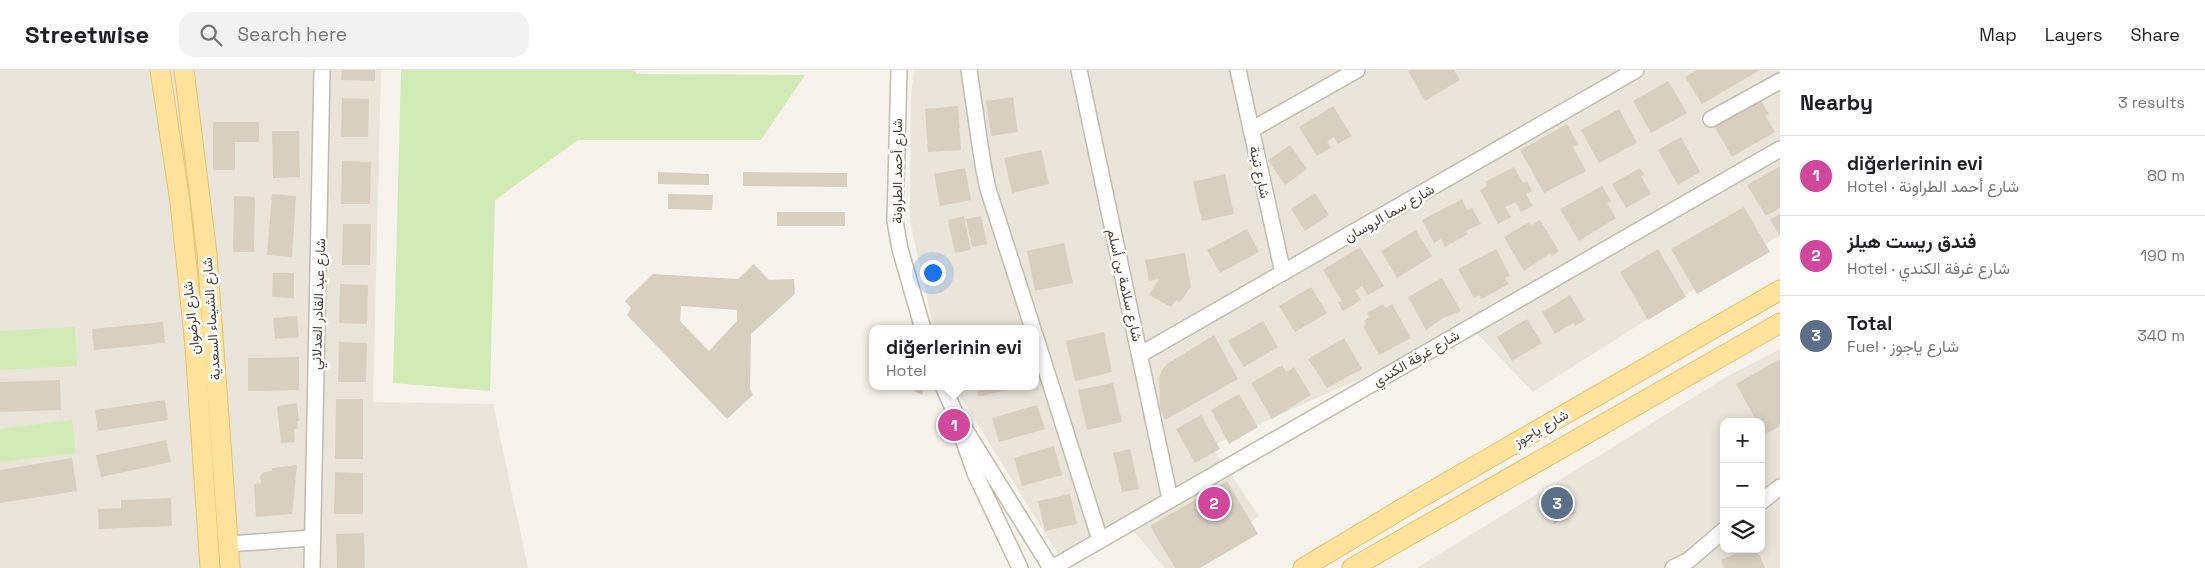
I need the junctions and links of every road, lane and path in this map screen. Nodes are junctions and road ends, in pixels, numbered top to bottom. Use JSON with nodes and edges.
{"nodes":[{"id":1,"x":160,"y":70,"type":"edge"},
{"id":2,"x":184,"y":70,"type":"edge"},
{"id":3,"x":322,"y":70,"type":"edge"},
{"id":4,"x":899,"y":70,"type":"edge"},
{"id":5,"x":969,"y":70,"type":"edge"},
{"id":6,"x":1079,"y":70,"type":"edge"},
{"id":7,"x":1238,"y":70,"type":"edge"},
{"id":8,"x":1357,"y":70,"type":"edge"},
{"id":9,"x":1636,"y":70,"type":"edge"},
{"id":10,"x":1780,"y":81,"type":"edge"},
{"id":11,"x":1711,"y":119,"type":"dead end"},
{"id":12,"x":1251,"y":130,"type":"junction"},
{"id":13,"x":1780,"y":149,"type":"edge"},
{"id":14,"x":200,"y":200,"type":"junction"},
{"id":15,"x":180,"y":202,"type":"junction"},
{"id":16,"x":207,"y":254,"type":"junction"},
{"id":17,"x":184,"y":257,"type":"junction"},
{"id":18,"x":1283,"y":274,"type":"junction"},
{"id":19,"x":1780,"y":290,"type":"edge"},
{"id":20,"x":1780,"y":323,"type":"edge"},
{"id":21,"x":922,"y":325,"type":"edge"},
{"id":22,"x":1032,"y":325,"type":"edge"},
{"id":23,"x":1039,"y":348,"type":"edge"},
{"id":24,"x":1141,"y":354,"type":"junction"},
{"id":25,"x":945,"y":390,"type":"edge"},
{"id":26,"x":956,"y":415,"type":"junction"},
{"id":27,"x":1780,"y":487,"type":"edge"},
{"id":28,"x":1765,"y":499,"type":"edge"},
{"id":29,"x":1170,"y":500,"type":"junction"},
{"id":30,"x":1720,"y":534,"type":"edge"},
{"id":31,"x":312,"y":538,"type":"junction"},
{"id":32,"x":1100,"y":540,"type":"junction"},
{"id":33,"x":229,"y":544,"type":"junction"},
{"id":34,"x":1691,"y":564,"type":"edge"},
{"id":35,"x":210,"y":568,"type":"edge"},
{"id":36,"x":230,"y":568,"type":"edge"},
{"id":37,"x":312,"y":568,"type":"edge"},
{"id":38,"x":1020,"y":568,"type":"edge"},
{"id":39,"x":1052,"y":568,"type":"edge"},
{"id":40,"x":1303,"y":568,"type":"edge"},
{"id":41,"x":1352,"y":568,"type":"edge"},
{"id":42,"x":1673,"y":568,"type":"edge"}],
"edges":[{"from":1,"to":15,"type":"main road","name":"شارع الرضوان"},
{"from":2,"to":14,"type":"main road","name":"شارع الشيماء السعدية"},
{"from":3,"to":31,"type":"street","name":"شارع عبد القادر العدلاني"},
{"from":4,"to":21,"type":"street","name":"شارع أحمد الطراونة"},
{"from":5,"to":22,"type":"street"},
{"from":6,"to":24,"type":"street","name":"شارع سلامة بن أسلم"},
{"from":7,"to":12,"type":"street","name":"شارع تبنة"},
{"from":8,"to":12,"type":"street"},
{"from":9,"to":18,"type":"street","name":"شارع سما الروسان"},
{"from":10,"to":11,"type":"street"},
{"from":12,"to":18,"type":"street","name":"شارع تبنة"},
{"from":13,"to":29,"type":"street","name":"شارع غرفة الكندي"},
{"from":14,"to":15,"type":"main road"},
{"from":14,"to":16,"type":"main road","name":"شارع الشيماء السعدية"},
{"from":15,"to":17,"type":"main road","name":"شارع الرضوان"},
{"from":16,"to":17,"type":"main road"},
{"from":16,"to":33,"type":"main road","name":"شارع الشيماء السعدية"},
{"from":17,"to":35,"type":"main road","name":"شارع الرضوان"},
{"from":18,"to":24,"type":"street","name":"شارع سما الروسان"},
{"from":19,"to":40,"type":"main road","name":"شارع ياجوز"},
{"from":20,"to":41,"type":"main road","name":"شارع ياجوز"},
{"from":23,"to":32,"type":"street"},
{"from":24,"to":29,"type":"street","name":"شارع سلامة بن أسلم"},
{"from":25,"to":26,"type":"street"},
{"from":26,"to":38,"type":"street"},
{"from":26,"to":39,"type":"street"},
{"from":27,"to":28,"type":"street"},
{"from":29,"to":32,"type":"street","name":"شارع غرفة الكندي"},
{"from":30,"to":34,"type":"street"},
{"from":31,"to":33,"type":"street"},
{"from":31,"to":37,"type":"street","name":"شارع عبد القادر العدلاني"},
{"from":32,"to":39,"type":"street","name":"شارع غرفة الكندي"},
{"from":33,"to":36,"type":"main road","name":"شارع الشيماء السعدية"},
{"from":34,"to":42,"type":"street"}]}
